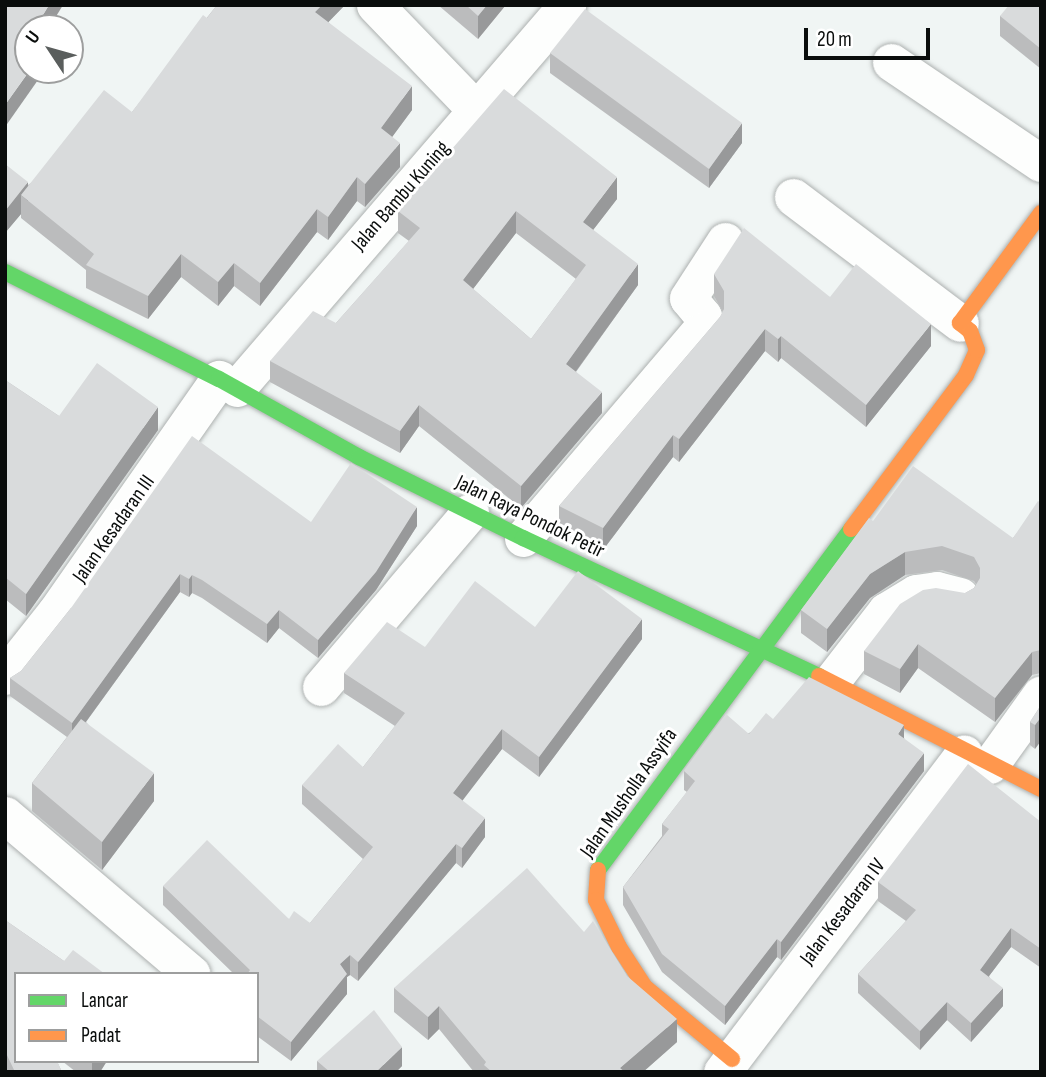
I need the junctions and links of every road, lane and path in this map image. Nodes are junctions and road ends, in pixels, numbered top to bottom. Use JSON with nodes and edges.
{"nodes":[{"id":1,"x":375,"y":5,"type":"edge"},
{"id":2,"x":567,"y":5,"type":"edge"},
{"id":3,"x":891,"y":62,"type":"dead end"},
{"id":4,"x":475,"y":110,"type":"junction"},
{"id":5,"x":1041,"y":163,"type":"edge"},
{"id":6,"x":793,"y":197,"type":"dead end"},
{"id":7,"x":1041,"y":213,"type":"edge"},
{"id":8,"x":725,"y":241,"type":"dead end"},
{"id":9,"x":5,"y":272,"type":"edge"},
{"id":10,"x":960,"y":323,"type":"junction"},
{"id":11,"x":228,"y":384,"type":"junction"},
{"id":12,"x":470,"y":512,"type":"junction"},
{"id":13,"x":523,"y":538,"type":"junction"},
{"id":14,"x":960,"y":596,"type":"edge"},
{"id":15,"x":762,"y":647,"type":"junction"},
{"id":16,"x":5,"y":676,"type":"edge"},
{"id":17,"x":830,"y":682,"type":"junction"},
{"id":18,"x":321,"y":687,"type":"dead end"},
{"id":19,"x":1041,"y":694,"type":"edge"},
{"id":20,"x":977,"y":759,"type":"junction"},
{"id":21,"x":1041,"y":789,"type":"edge"},
{"id":22,"x":5,"y":815,"type":"edge"},
{"id":23,"x":190,"y":972,"type":"edge"},
{"id":24,"x":727,"y":1065,"type":"edge"}],
"edges":[{"from":1,"to":4,"type":"street"},
{"from":2,"to":4,"type":"street","name":"Jalan Bambu Kuning"},
{"from":3,"to":5,"type":"street"},
{"from":4,"to":11,"type":"street","name":"Jalan Bambu Kuning"},
{"from":6,"to":10,"type":"street"},
{"from":7,"to":10,"type":"main road"},
{"from":8,"to":13,"type":"street"},
{"from":9,"to":11,"type":"main road","name":"Jalan Raya Pondok Petir"},
{"from":10,"to":15,"type":"main road","name":"Jalan Musholla Assyifa"},
{"from":11,"to":12,"type":"main road","name":"Jalan Raya Pondok Petir"},
{"from":11,"to":16,"type":"street","name":"Jalan Kesadaran III"},
{"from":12,"to":13,"type":"main road","name":"Jalan Raya Pondok Petir"},
{"from":12,"to":18,"type":"street"},
{"from":13,"to":15,"type":"main road","name":"Jalan Raya Pondok Petir"},
{"from":14,"to":17,"type":"street"},
{"from":15,"to":17,"type":"main road","name":"Jalan Raya Pondok Petir"},
{"from":15,"to":24,"type":"main road","name":"Jalan Musholla Assyifa"},
{"from":17,"to":20,"type":"main road","name":"Jalan Raya Pondok Petir"},
{"from":19,"to":20,"type":"street","name":"Jalan Kesadaran IV"},
{"from":20,"to":21,"type":"main road","name":"Jalan Raya Pondok Petir"},
{"from":20,"to":24,"type":"street","name":"Jalan Kesadaran IV"},
{"from":22,"to":23,"type":"street"}]}
